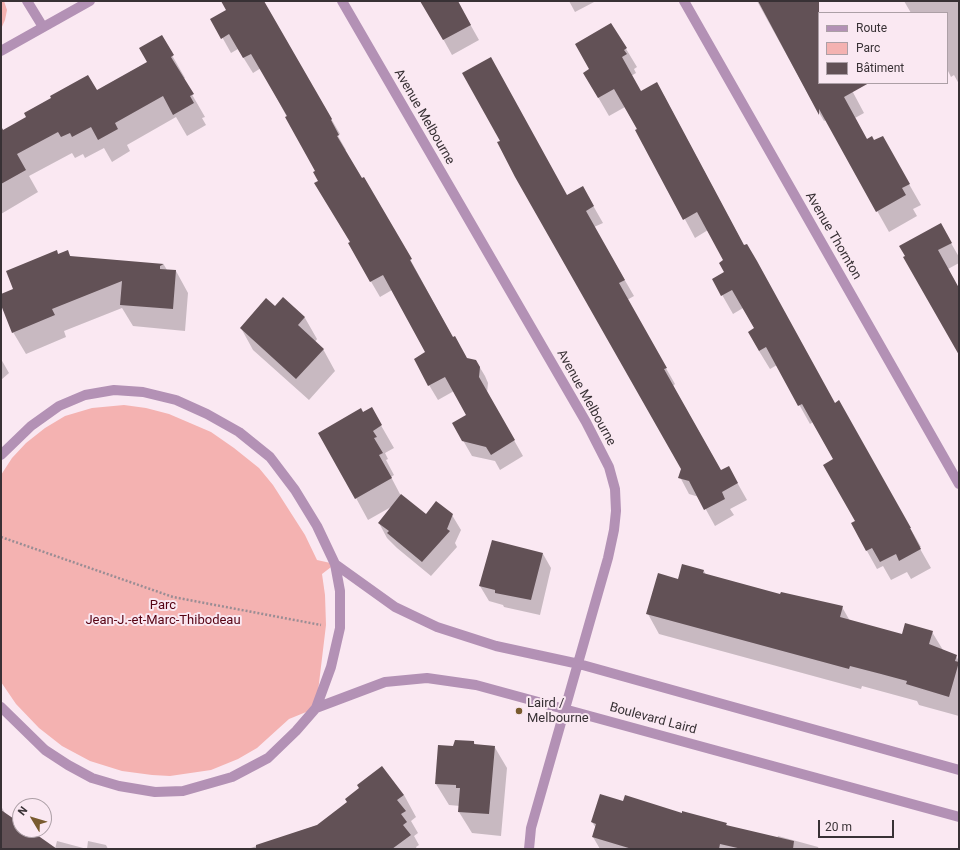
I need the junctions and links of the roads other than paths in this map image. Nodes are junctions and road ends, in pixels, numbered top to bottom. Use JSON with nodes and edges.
{"nodes":[{"id":1,"x":27,"y":1,"type":"edge"},
{"id":2,"x":90,"y":1,"type":"edge"},
{"id":3,"x":342,"y":1,"type":"edge"},
{"id":4,"x":684,"y":1,"type":"edge"},
{"id":5,"x":43,"y":27,"type":"junction"},
{"id":6,"x":1,"y":51,"type":"edge"},
{"id":7,"x":1,"y":455,"type":"edge"},
{"id":8,"x":959,"y":484,"type":"edge"},
{"id":9,"x":335,"y":564,"type":"junction"},
{"id":10,"x":579,"y":664,"type":"junction"},
{"id":11,"x":1,"y":707,"type":"edge"},
{"id":12,"x":316,"y":708,"type":"junction"},
{"id":13,"x":565,"y":709,"type":"junction"},
{"id":14,"x":959,"y":770,"type":"edge"},
{"id":15,"x":959,"y":817,"type":"edge"},
{"id":16,"x":529,"y":849,"type":"edge"}],
"edges":[{"from":1,"to":5,"type":"street"},
{"from":2,"to":5,"type":"street"},
{"from":3,"to":10,"type":"street","name":"Avenue Melbourne"},
{"from":4,"to":8,"type":"street","name":"Avenue Thornton"},
{"from":5,"to":6,"type":"street"},
{"from":7,"to":9,"type":"street","name":"Boulevard Laird"},
{"from":9,"to":10,"type":"street","name":"Boulevard Laird"},
{"from":9,"to":12,"type":"street","name":"Boulevard Laird"},
{"from":10,"to":13,"type":"street","name":"Avenue Melbourne"},
{"from":10,"to":14,"type":"street","name":"Boulevard Laird"},
{"from":11,"to":12,"type":"street","name":"Boulevard Laird"},
{"from":12,"to":13,"type":"street","name":"Boulevard Laird"},
{"from":13,"to":15,"type":"street","name":"Boulevard Laird"},
{"from":13,"to":16,"type":"street","name":"Avenue Melbourne"}]}
